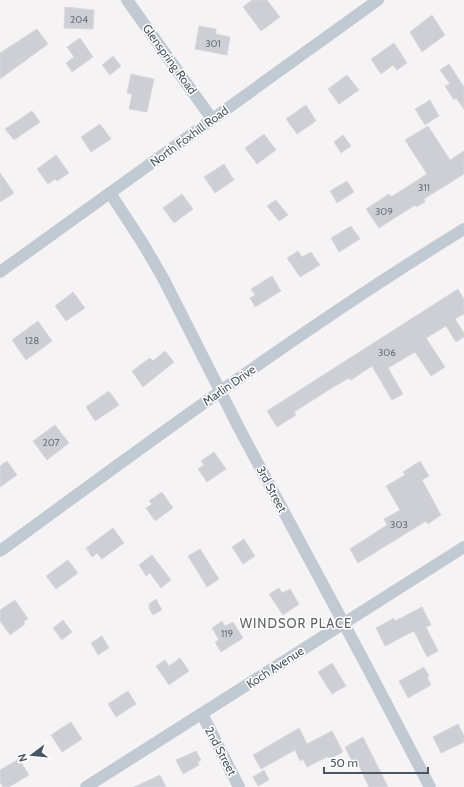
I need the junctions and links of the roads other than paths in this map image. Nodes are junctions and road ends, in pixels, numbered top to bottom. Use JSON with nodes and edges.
{"nodes":[{"id":1,"x":127,"y":0,"type":"edge"},
{"id":2,"x":378,"y":0,"type":"edge"},
{"id":3,"x":212,"y":119,"type":"junction"},
{"id":4,"x":110,"y":193,"type":"junction"},
{"id":5,"x":464,"y":229,"type":"edge"},
{"id":6,"x":0,"y":272,"type":"edge"},
{"id":7,"x":220,"y":391,"type":"junction"},
{"id":8,"x":464,"y":547,"type":"edge"},
{"id":9,"x":0,"y":552,"type":"edge"},
{"id":10,"x":344,"y":623,"type":"junction"},
{"id":11,"x":202,"y":714,"type":"junction"},
{"id":12,"x":86,"y":787,"type":"edge"},
{"id":13,"x":240,"y":787,"type":"edge"},
{"id":14,"x":430,"y":787,"type":"edge"}],
"edges":[{"from":1,"to":3,"type":"street","name":"Glenspring Road"},
{"from":2,"to":3,"type":"street","name":"North Foxhill Road"},
{"from":3,"to":4,"type":"street","name":"North Foxhill Road"},
{"from":4,"to":6,"type":"street","name":"North Foxhill Road"},
{"from":4,"to":7,"type":"street","name":"3rd Street"},
{"from":5,"to":7,"type":"street","name":"Marlin Drive"},
{"from":7,"to":9,"type":"street","name":"Marlin Drive"},
{"from":7,"to":10,"type":"street","name":"3rd Street"},
{"from":8,"to":10,"type":"street","name":"Koch Avenue"},
{"from":10,"to":11,"type":"street","name":"Koch Avenue"},
{"from":10,"to":14,"type":"street","name":"3rd Street"},
{"from":11,"to":12,"type":"street","name":"Koch Avenue"},
{"from":11,"to":13,"type":"street","name":"2nd Street"}]}
